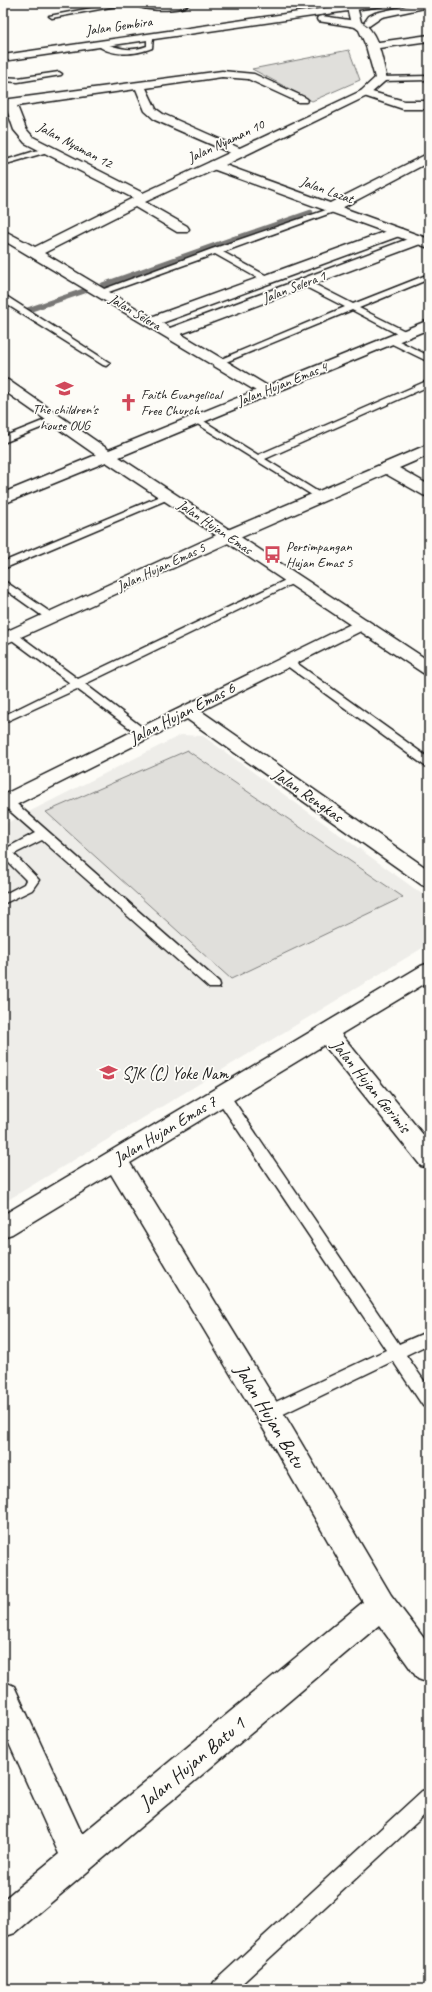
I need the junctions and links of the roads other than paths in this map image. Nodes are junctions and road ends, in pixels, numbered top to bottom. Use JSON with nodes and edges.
{"nodes":[{"id":1,"x":129,"y":3,"type":"edge"},
{"id":2,"x":139,"y":3,"type":"edge"},
{"id":3,"x":185,"y":3,"type":"edge"},
{"id":4,"x":382,"y":3,"type":"edge"},
{"id":5,"x":364,"y":4,"type":"edge"},
{"id":6,"x":429,"y":4,"type":"edge"},
{"id":7,"x":351,"y":5,"type":"edge"},
{"id":8,"x":52,"y":16,"type":"dead end"},
{"id":9,"x":277,"y":19,"type":"junction"},
{"id":10,"x":363,"y":25,"type":"junction"},
{"id":11,"x":429,"y":38,"type":"edge"},
{"id":12,"x":372,"y":46,"type":"junction"},
{"id":13,"x":3,"y":58,"type":"edge"},
{"id":14,"x":59,"y":74,"type":"dead end"},
{"id":15,"x":429,"y":78,"type":"edge"},
{"id":16,"x":3,"y":79,"type":"edge"},
{"id":17,"x":381,"y":79,"type":"junction"},
{"id":18,"x":139,"y":84,"type":"junction"},
{"id":19,"x":365,"y":93,"type":"junction"},
{"id":20,"x":302,"y":100,"type":"dead end"},
{"id":21,"x":7,"y":104,"type":"edge"},
{"id":22,"x":429,"y":105,"type":"edge"},
{"id":23,"x":48,"y":149,"type":"junction"},
{"id":24,"x":240,"y":152,"type":"junction"},
{"id":25,"x":426,"y":161,"type":"edge"},
{"id":26,"x":3,"y":163,"type":"edge"},
{"id":27,"x":214,"y":165,"type":"junction"},
{"id":28,"x":139,"y":200,"type":"junction"},
{"id":29,"x":333,"y":209,"type":"junction"},
{"id":30,"x":182,"y":229,"type":"dead end"},
{"id":31,"x":396,"y":232,"type":"junction"},
{"id":32,"x":3,"y":234,"type":"edge"},
{"id":33,"x":424,"y":242,"type":"edge"},
{"id":34,"x":215,"y":251,"type":"junction"},
{"id":35,"x":34,"y":253,"type":"junction"},
{"id":36,"x":429,"y":276,"type":"edge"},
{"id":37,"x":266,"y":279,"type":"junction"},
{"id":38,"x":305,"y":283,"type":"junction"},
{"id":39,"x":100,"y":292,"type":"junction"},
{"id":40,"x":3,"y":298,"type":"edge"},
{"id":41,"x":353,"y":307,"type":"junction"},
{"id":42,"x":150,"y":322,"type":"junction"},
{"id":43,"x":429,"y":324,"type":"edge"},
{"id":44,"x":170,"y":333,"type":"junction"},
{"id":45,"x":398,"y":337,"type":"junction"},
{"id":46,"x":429,"y":359,"type":"edge"},
{"id":47,"x":218,"y":362,"type":"junction"},
{"id":48,"x":106,"y":363,"type":"dead end"},
{"id":49,"x":429,"y":383,"type":"edge"},
{"id":50,"x":6,"y":388,"type":"edge"},
{"id":51,"x":266,"y":391,"type":"junction"},
{"id":52,"x":55,"y":419,"type":"junction"},
{"id":53,"x":196,"y":420,"type":"junction"},
{"id":54,"x":3,"y":440,"type":"edge"},
{"id":55,"x":429,"y":449,"type":"edge"},
{"id":56,"x":107,"y":456,"type":"junction"},
{"id":57,"x":258,"y":458,"type":"junction"},
{"id":58,"x":388,"y":468,"type":"junction"},
{"id":59,"x":429,"y":492,"type":"edge"},
{"id":60,"x":168,"y":496,"type":"junction"},
{"id":61,"x":320,"y":497,"type":"junction"},
{"id":62,"x":3,"y":499,"type":"edge"},
{"id":63,"x":229,"y":536,"type":"junction"},
{"id":64,"x":3,"y":566,"type":"edge"},
{"id":65,"x":294,"y":579,"type":"junction"},
{"id":66,"x":3,"y":582,"type":"edge"},
{"id":67,"x":52,"y":618,"type":"junction"},
{"id":68,"x":361,"y":624,"type":"junction"},
{"id":69,"x":8,"y":638,"type":"edge"},
{"id":70,"x":287,"y":661,"type":"junction"},
{"id":71,"x":429,"y":668,"type":"edge"},
{"id":72,"x":80,"y":684,"type":"junction"},
{"id":73,"x":188,"y":711,"type":"junction"},
{"id":74,"x":3,"y":720,"type":"edge"},
{"id":75,"x":143,"y":733,"type":"junction"},
{"id":76,"x":429,"y":763,"type":"edge"},
{"id":77,"x":5,"y":802,"type":"edge"},
{"id":78,"x":43,"y":834,"type":"junction"},
{"id":79,"x":429,"y":880,"type":"edge"},
{"id":80,"x":3,"y":900,"type":"edge"},
{"id":81,"x":428,"y":972,"type":"edge"},
{"id":82,"x":214,"y":985,"type":"dead end"},
{"id":83,"x":328,"y":1032,"type":"junction"},
{"id":84,"x":222,"y":1095,"type":"junction"},
{"id":85,"x":429,"y":1159,"type":"edge"},
{"id":86,"x":115,"y":1160,"type":"junction"},
{"id":87,"x":3,"y":1227,"type":"edge"},
{"id":88,"x":429,"y":1337,"type":"edge"},
{"id":89,"x":396,"y":1352,"type":"junction"},
{"id":90,"x":429,"y":1401,"type":"edge"},
{"id":91,"x":269,"y":1413,"type":"junction"},
{"id":92,"x":381,"y":1605,"type":"junction"},
{"id":93,"x":429,"y":1669,"type":"edge"},
{"id":94,"x":3,"y":1696,"type":"edge"},
{"id":95,"x":429,"y":1798,"type":"edge"},
{"id":96,"x":77,"y":1858,"type":"junction"},
{"id":97,"x":3,"y":1921,"type":"edge"},
{"id":98,"x":222,"y":1989,"type":"edge"}],
"edges":[{"from":1,"to":8,"type":"lane"},
{"from":2,"to":3,"type":"street"},
{"from":4,"to":5,"type":"street","name":"Jalan Gembira"},
{"from":5,"to":7,"type":"street","name":"Jalan Gembira"},
{"from":5,"to":10,"type":"street"},
{"from":6,"to":10,"type":"street"},
{"from":7,"to":9,"type":"street","name":"Jalan Gembira"},
{"from":7,"to":10,"type":"street"},
{"from":9,"to":10,"type":"street"},
{"from":9,"to":13,"type":"street","name":"Jalan Gembira"},
{"from":10,"to":12,"type":"street"},
{"from":11,"to":12,"type":"street"},
{"from":12,"to":17,"type":"street"},
{"from":14,"to":16,"type":"lane"},
{"from":15,"to":17,"type":"lane"},
{"from":17,"to":19,"type":"street","name":"Jalan Nyaman 10"},
{"from":18,"to":20,"type":"street"},
{"from":18,"to":21,"type":"street"},
{"from":18,"to":24,"type":"street"},
{"from":19,"to":22,"type":"street"},
{"from":19,"to":24,"type":"street","name":"Jalan Nyaman 10"},
{"from":21,"to":23,"type":"street","name":"Jalan Nyaman 12"},
{"from":23,"to":26,"type":"lane"},
{"from":23,"to":28,"type":"street","name":"Jalan Nyaman 12"},
{"from":24,"to":27,"type":"street","name":"Jalan Nyaman 10"},
{"from":25,"to":29,"type":"street"},
{"from":27,"to":28,"type":"street","name":"Jalan Nyaman 10"},
{"from":27,"to":29,"type":"street","name":"Jalan Lazat"},
{"from":28,"to":30,"type":"street","name":"Jalan Nyaman 12"},
{"from":28,"to":35,"type":"street","name":"Jalan Nyaman 10"},
{"from":29,"to":31,"type":"street","name":"Jalan Lazat"},
{"from":29,"to":34,"type":"lane"},
{"from":31,"to":33,"type":"street","name":"Jalan Lazat"},
{"from":31,"to":37,"type":"street","name":"Jalan Selera 1"},
{"from":32,"to":35,"type":"street","name":"Jalan Selera"},
{"from":33,"to":38,"type":"street","name":"Jalan Selera 1"},
{"from":34,"to":37,"type":"lane"},
{"from":34,"to":39,"type":"lane"},
{"from":35,"to":39,"type":"street","name":"Jalan Selera"},
{"from":36,"to":41,"type":"lane"},
{"from":37,"to":42,"type":"street","name":"Jalan Selera 1"},
{"from":38,"to":41,"type":"lane"},
{"from":38,"to":44,"type":"street","name":"Jalan Selera 1"},
{"from":39,"to":42,"type":"street","name":"Jalan Selera"},
{"from":40,"to":48,"type":"lane"},
{"from":41,"to":45,"type":"lane"},
{"from":41,"to":47,"type":"lane"},
{"from":42,"to":44,"type":"street","name":"Jalan Selera"},
{"from":43,"to":45,"type":"street","name":"Jalan Hujan Emas 4"},
{"from":44,"to":47,"type":"street","name":"Jalan Selera"},
{"from":45,"to":46,"type":"lane"},
{"from":45,"to":51,"type":"street","name":"Jalan Hujan Emas 4"},
{"from":47,"to":51,"type":"street","name":"Jalan Selera"},
{"from":49,"to":57,"type":"lane"},
{"from":50,"to":52,"type":"street","name":"Jalan Hujan Emas"},
{"from":51,"to":53,"type":"street","name":"Jalan Hujan Emas 4"},
{"from":52,"to":54,"type":"lane"},
{"from":52,"to":56,"type":"street","name":"Jalan Hujan Emas"},
{"from":53,"to":56,"type":"street","name":"Jalan Hujan Emas 4"},
{"from":53,"to":57,"type":"lane"},
{"from":55,"to":58,"type":"street","name":"Jalan Hujan Emas 5"},
{"from":56,"to":60,"type":"street","name":"Jalan Hujan Emas"},
{"from":56,"to":62,"type":"street","name":"Jalan Hujan Emas 4"},
{"from":57,"to":61,"type":"lane"},
{"from":58,"to":59,"type":"street"},
{"from":58,"to":61,"type":"street","name":"Jalan Hujan Emas 5"},
{"from":60,"to":63,"type":"street","name":"Jalan Hujan Emas"},
{"from":60,"to":64,"type":"lane"},
{"from":61,"to":63,"type":"street","name":"Jalan Hujan Emas 5"},
{"from":63,"to":65,"type":"street","name":"Jalan Hujan Emas"},
{"from":63,"to":67,"type":"street","name":"Jalan Hujan Emas 5"},
{"from":65,"to":68,"type":"street","name":"Jalan Hujan Emas"},
{"from":65,"to":72,"type":"lane"},
{"from":66,"to":67,"type":"lane"},
{"from":67,"to":69,"type":"street","name":"Jalan Hujan Emas 5"},
{"from":68,"to":70,"type":"street","name":"Jalan Hujan Emas 6"},
{"from":68,"to":71,"type":"street","name":"Jalan Hujan Emas"},
{"from":69,"to":72,"type":"lane"},
{"from":70,"to":73,"type":"street","name":"Jalan Hujan Emas 6"},
{"from":70,"to":76,"type":"lane"},
{"from":72,"to":74,"type":"lane"},
{"from":72,"to":75,"type":"lane"},
{"from":73,"to":75,"type":"street","name":"Jalan Hujan Emas 6"},
{"from":73,"to":79,"type":"street","name":"Jalan Rengkas"},
{"from":75,"to":77,"type":"street","name":"Jalan Hujan Emas 6"},
{"from":77,"to":78,"type":"lane"},
{"from":78,"to":80,"type":"lane"},
{"from":78,"to":82,"type":"lane"},
{"from":81,"to":83,"type":"street","name":"Jalan Hujan Emas 7"},
{"from":83,"to":84,"type":"street","name":"Jalan Hujan Emas 7"},
{"from":83,"to":85,"type":"street","name":"Jalan Hujan Gerimis"},
{"from":84,"to":86,"type":"street","name":"Jalan Hujan Emas 7"},
{"from":84,"to":89,"type":"lane"},
{"from":86,"to":87,"type":"street","name":"Jalan Hujan Emas 7"},
{"from":86,"to":91,"type":"street","name":"Jalan Hujan Batu"},
{"from":88,"to":89,"type":"lane"},
{"from":89,"to":90,"type":"lane"},
{"from":89,"to":91,"type":"lane"},
{"from":91,"to":92,"type":"street","name":"Jalan Hujan Batu"},
{"from":92,"to":93,"type":"street","name":"Jalan Hujan Batu"},
{"from":92,"to":96,"type":"street","name":"Jalan Hujan Batu 1"},
{"from":94,"to":96,"type":"street"},
{"from":95,"to":98,"type":"lane"},
{"from":96,"to":97,"type":"street","name":"Jalan Hujan Batu 1"}]}
